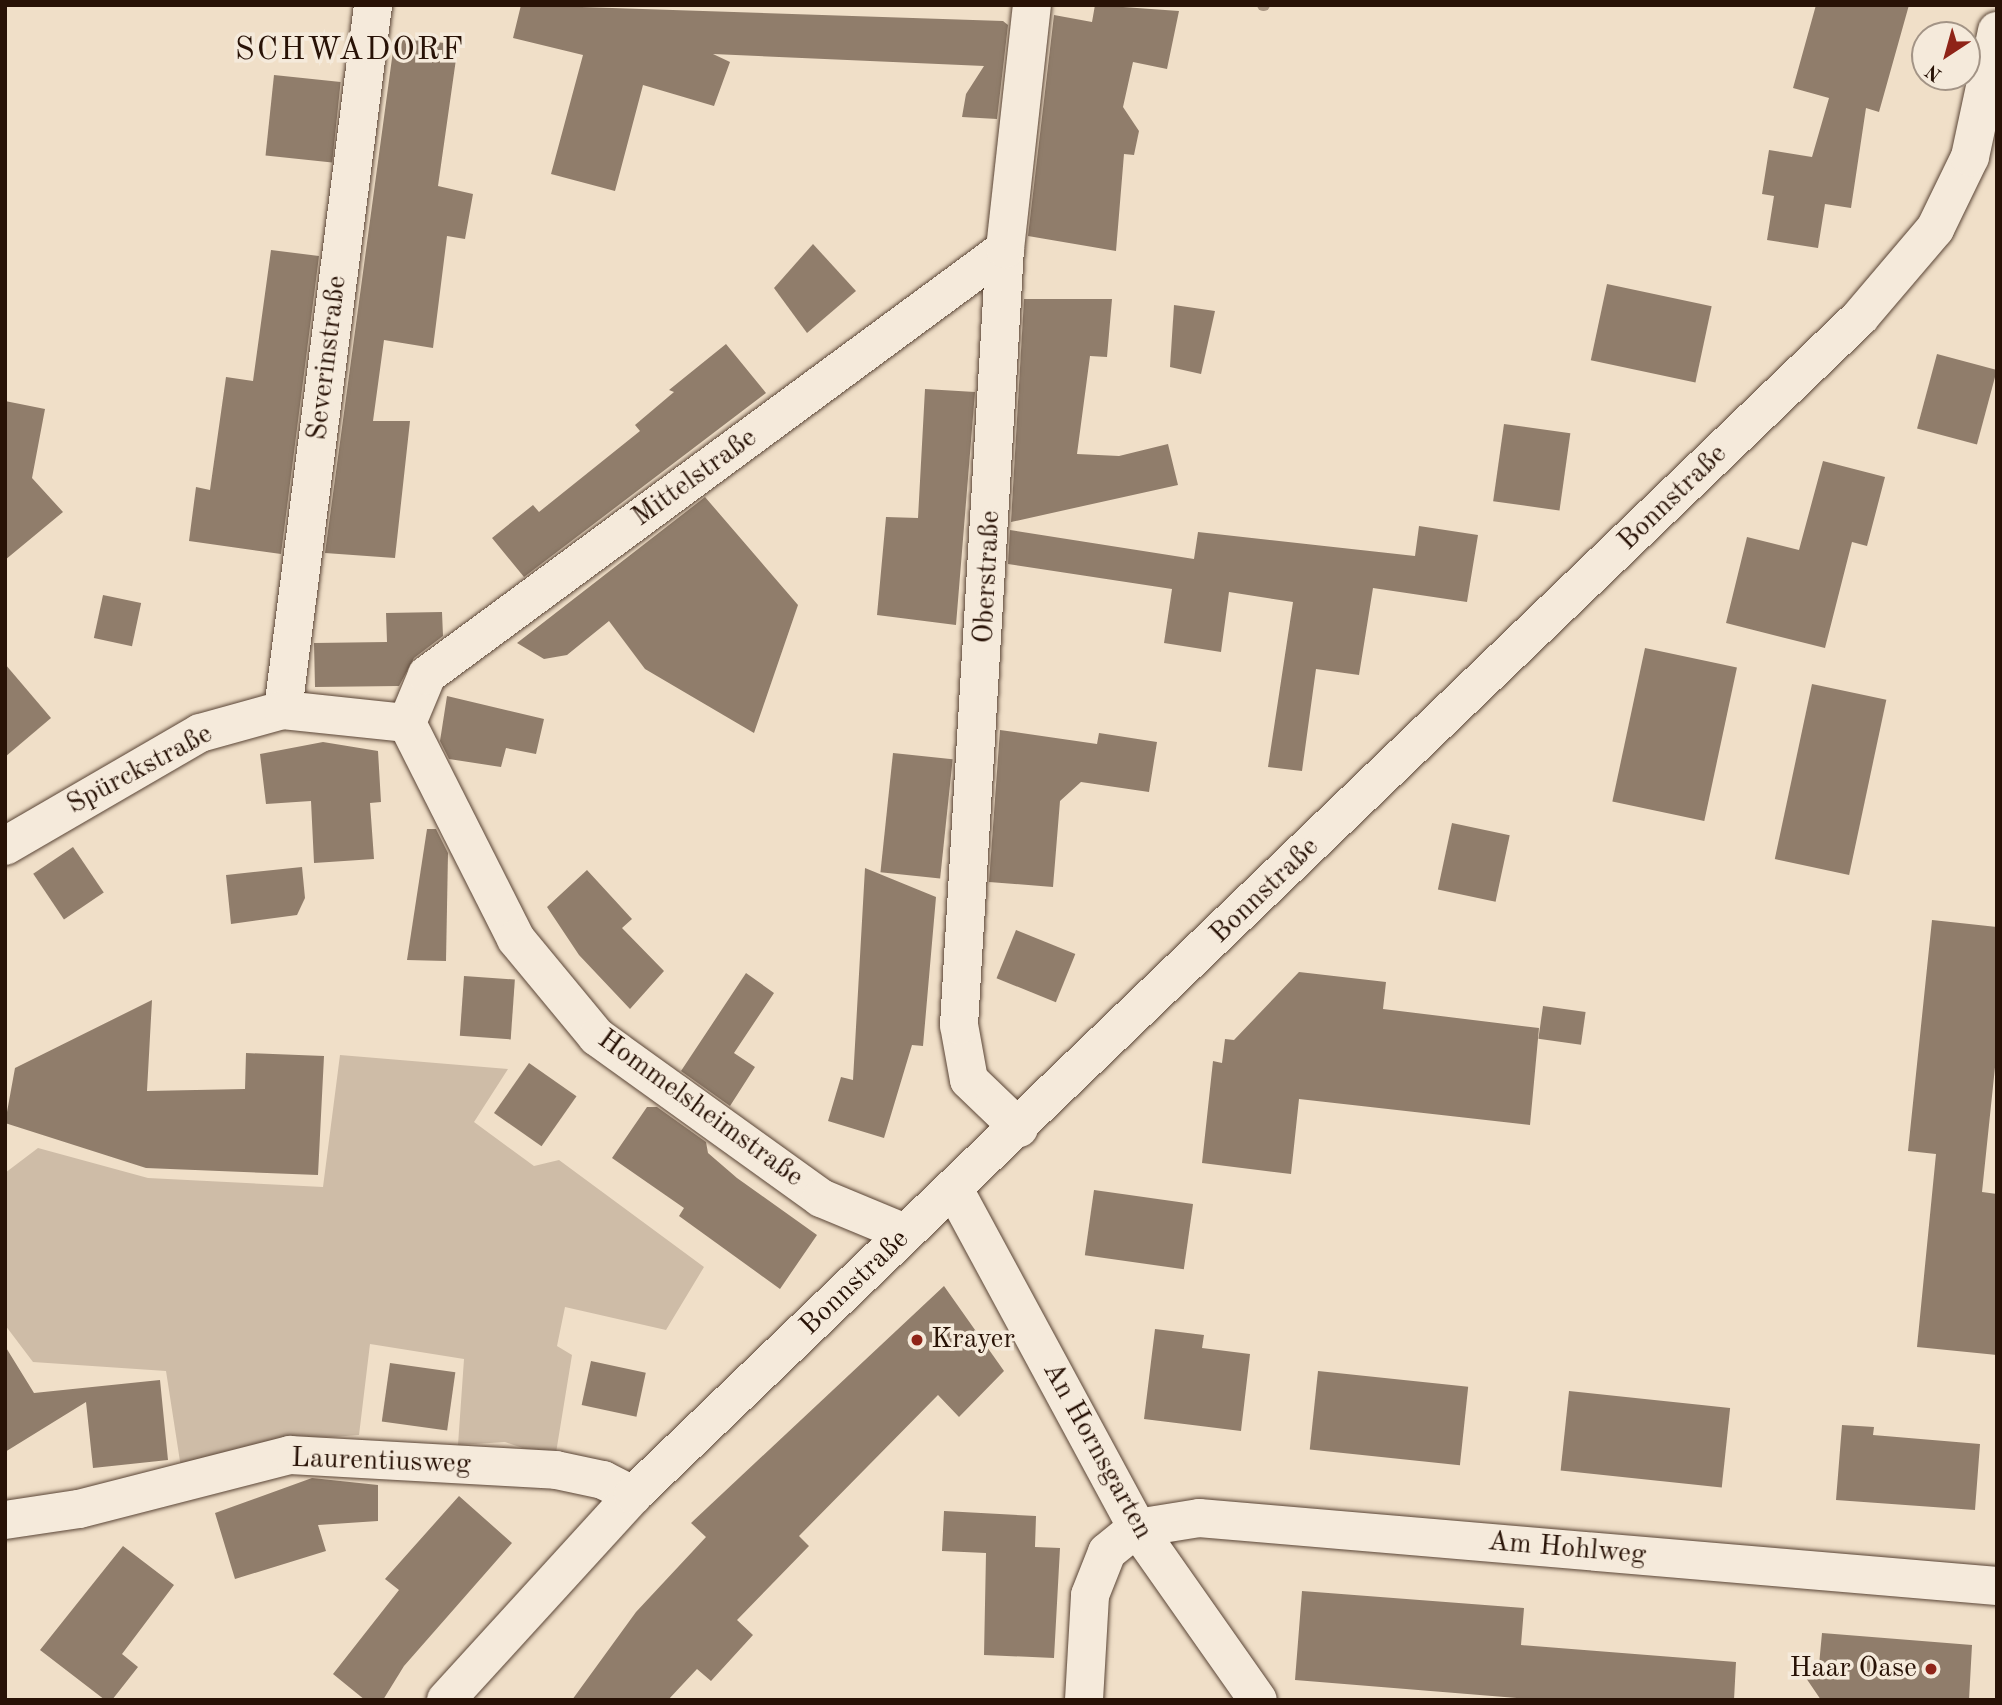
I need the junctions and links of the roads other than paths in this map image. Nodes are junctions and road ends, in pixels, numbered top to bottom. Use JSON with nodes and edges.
{"nodes":[{"id":1,"x":373,"y":5,"type":"edge"},
{"id":2,"x":1032,"y":5,"type":"edge"},
{"id":3,"x":1997,"y":31,"type":"edge"},
{"id":4,"x":1991,"y":94,"type":"edge"},
{"id":5,"x":1005,"y":249,"type":"junction"},
{"id":6,"x":283,"y":710,"type":"junction"},
{"id":7,"x":407,"y":723,"type":"junction"},
{"id":8,"x":5,"y":846,"type":"edge"},
{"id":9,"x":1019,"y":1128,"type":"junction"},
{"id":10,"x":955,"y":1191,"type":"junction"},
{"id":11,"x":905,"y":1233,"type":"junction"},
{"id":12,"x":633,"y":1495,"type":"junction"},
{"id":13,"x":5,"y":1520,"type":"edge"},
{"id":14,"x":1137,"y":1528,"type":"junction"},
{"id":15,"x":1997,"y":1586,"type":"edge"},
{"id":16,"x":446,"y":1700,"type":"edge"},
{"id":17,"x":1084,"y":1700,"type":"edge"},
{"id":18,"x":1258,"y":1700,"type":"edge"}],
"edges":[{"from":1,"to":6,"type":"street","name":"Severinstraße"},
{"from":2,"to":5,"type":"street","name":"Oberstraße"},
{"from":3,"to":4,"type":"street","name":"Bonnstraße"},
{"from":4,"to":9,"type":"street","name":"Bonnstraße"},
{"from":5,"to":7,"type":"street","name":"Mittelstraße"},
{"from":5,"to":9,"type":"street","name":"Oberstraße"},
{"from":6,"to":7,"type":"street","name":"Spürckstraße"},
{"from":6,"to":8,"type":"street","name":"Spürckstraße"},
{"from":7,"to":11,"type":"street","name":"Hommelsheimstraße"},
{"from":9,"to":10,"type":"street","name":"Bonnstraße"},
{"from":10,"to":11,"type":"street","name":"Bonnstraße"},
{"from":10,"to":14,"type":"street","name":"An Hornsgarten"},
{"from":11,"to":12,"type":"street","name":"Bonnstraße"},
{"from":12,"to":13,"type":"street","name":"Laurentiusweg"},
{"from":12,"to":16,"type":"street","name":"Bonnstraße"},
{"from":14,"to":15,"type":"street","name":"Am Hohlweg"},
{"from":14,"to":17,"type":"street"},
{"from":14,"to":18,"type":"street","name":"An Hornsgarten"}]}
